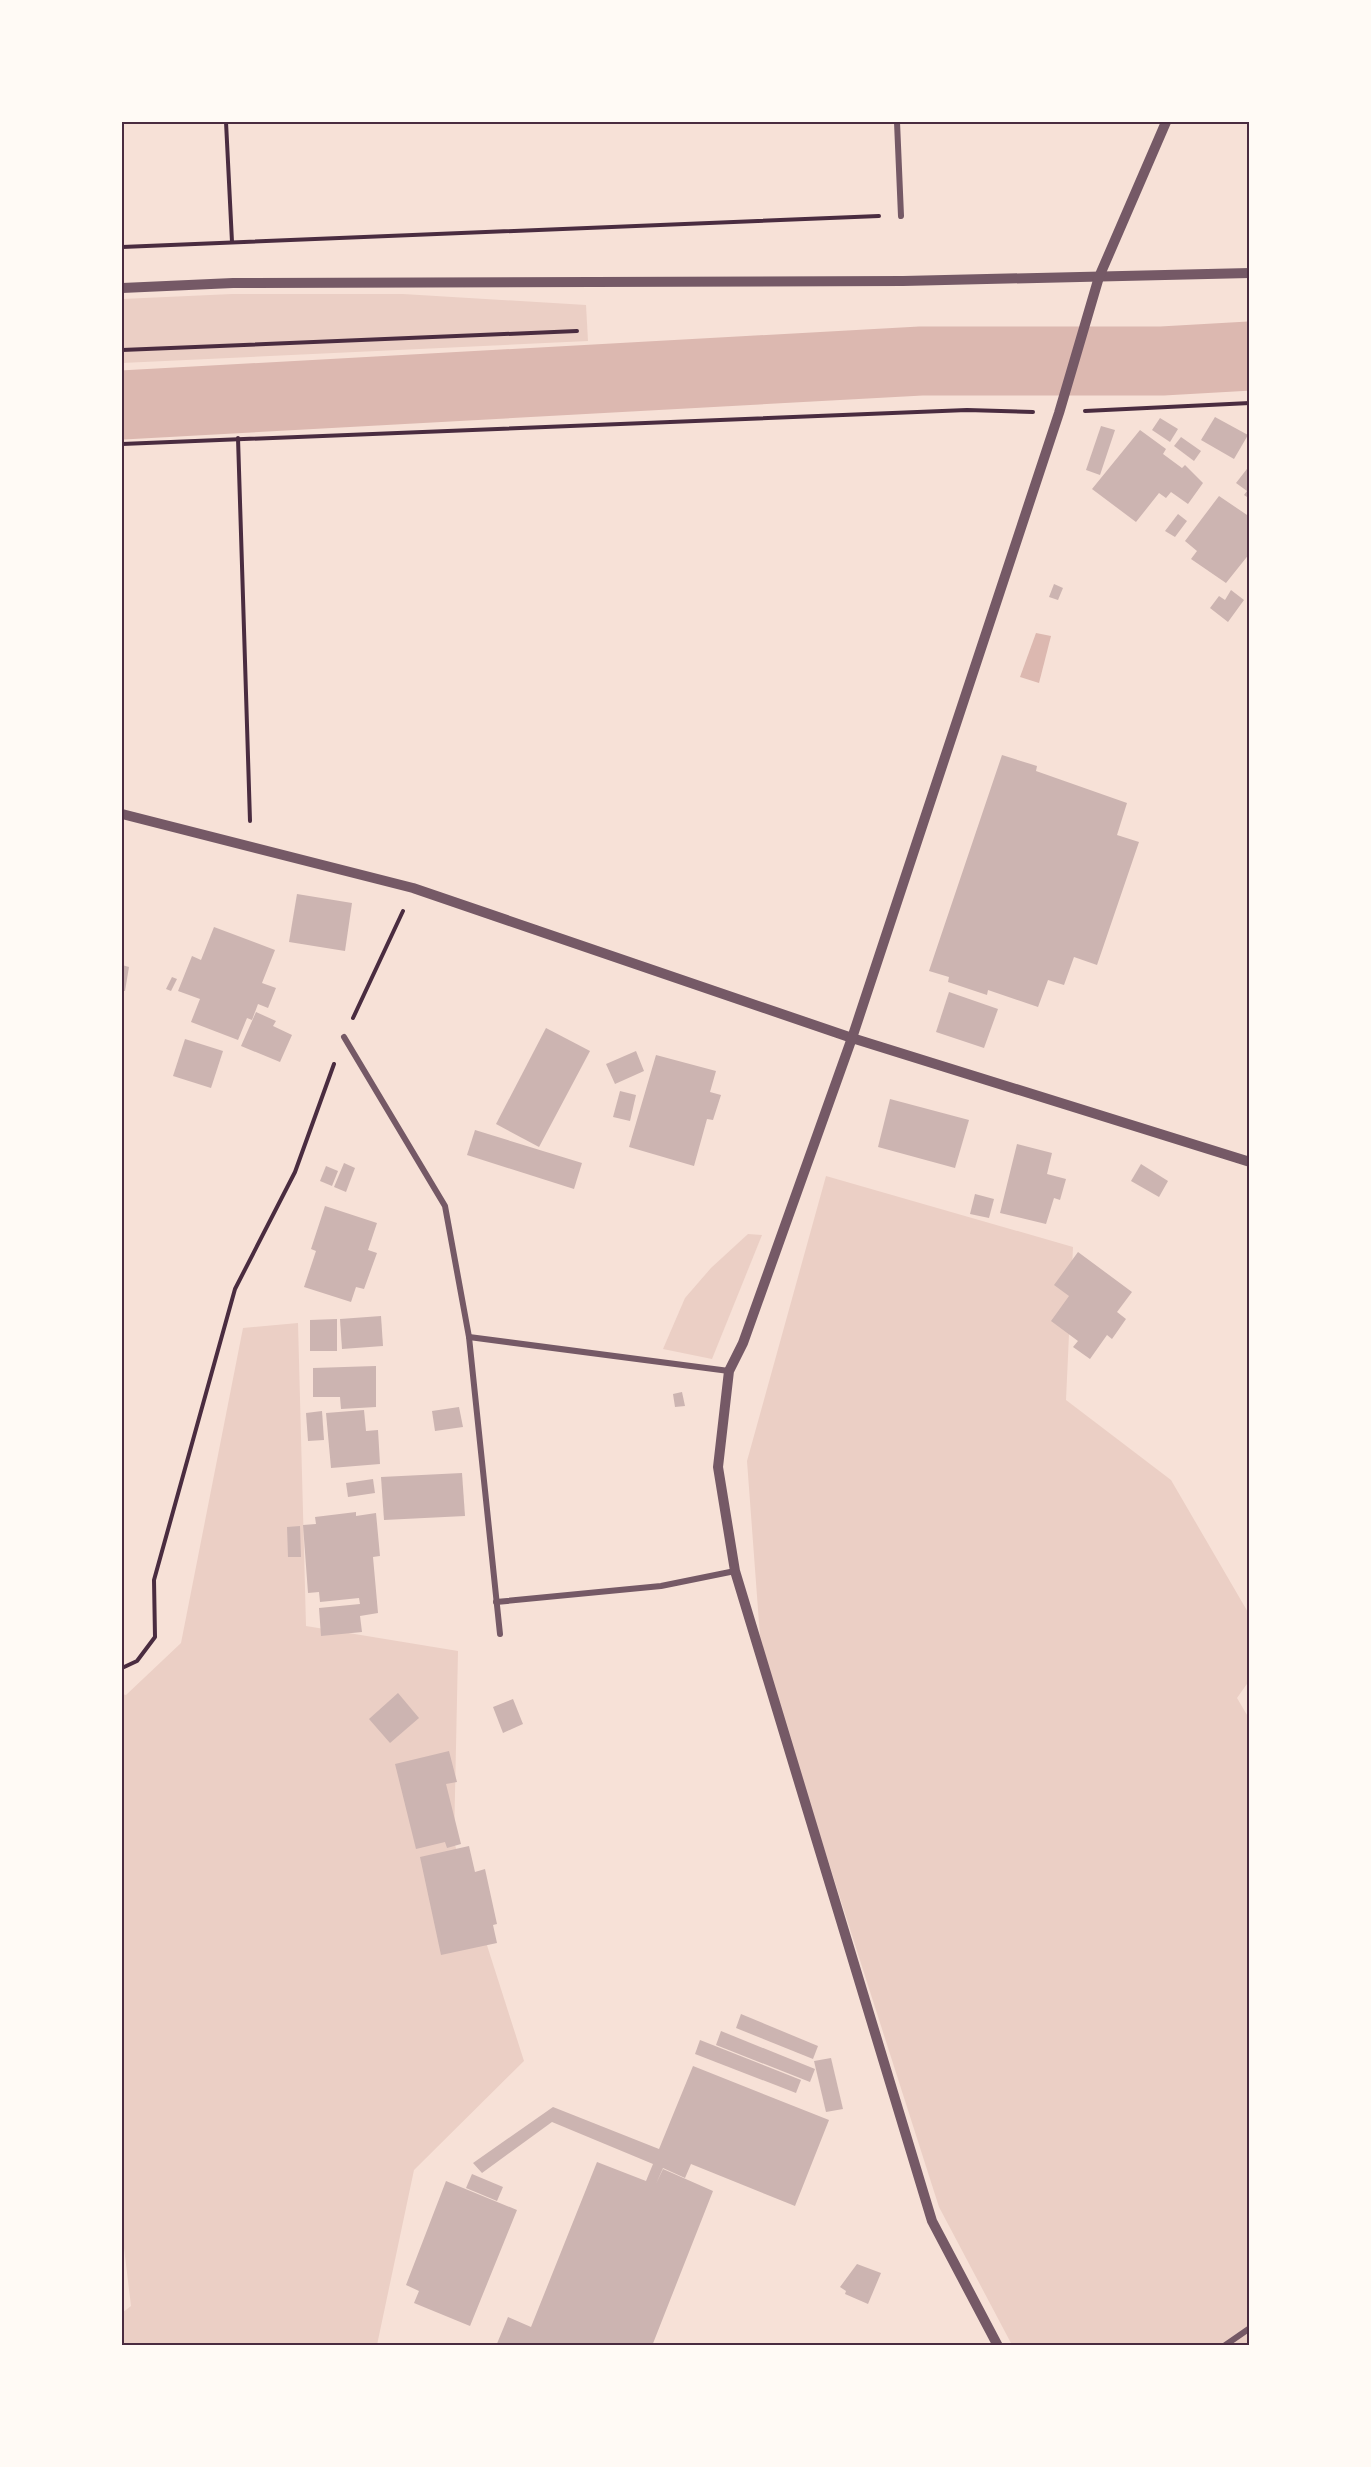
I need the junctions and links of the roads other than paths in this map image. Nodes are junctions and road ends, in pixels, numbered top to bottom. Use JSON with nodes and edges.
{"nodes":[{"id":1,"x":897,"y":122,"type":"edge"},
{"id":2,"x":1166,"y":122,"type":"edge"},
{"id":3,"x":901,"y":216,"type":"road end"},
{"id":4,"x":1250,"y":273,"type":"edge"},
{"id":5,"x":1099,"y":277,"type":"junction"},
{"id":6,"x":122,"y":288,"type":"edge"},
{"id":7,"x":122,"y":814,"type":"edge"},
{"id":8,"x":344,"y":1037,"type":"road end"},
{"id":9,"x":852,"y":1038,"type":"junction"},
{"id":10,"x":1250,"y":1162,"type":"edge"},
{"id":11,"x":469,"y":1337,"type":"junction"},
{"id":12,"x":729,"y":1371,"type":"junction"},
{"id":13,"x":735,"y":1570,"type":"junction"},
{"id":14,"x":496,"y":1602,"type":"junction"},
{"id":15,"x":500,"y":1634,"type":"dead end"},
{"id":16,"x":1250,"y":2328,"type":"edge"},
{"id":17,"x":998,"y":2346,"type":"edge"},
{"id":18,"x":1224,"y":2346,"type":"edge"}],
"edges":[{"from":1,"to":3,"type":"street"},
{"from":2,"to":5,"type":"street"},
{"from":4,"to":5,"type":"street"},
{"from":5,"to":6,"type":"street"},
{"from":5,"to":9,"type":"street"},
{"from":7,"to":9,"type":"street"},
{"from":8,"to":11,"type":"street"},
{"from":9,"to":10,"type":"street"},
{"from":9,"to":12,"type":"street"},
{"from":11,"to":12,"type":"street"},
{"from":11,"to":14,"type":"street"},
{"from":12,"to":13,"type":"street"},
{"from":13,"to":14,"type":"street"},
{"from":13,"to":17,"type":"street"},
{"from":14,"to":15,"type":"street"},
{"from":16,"to":18,"type":"street"}]}
